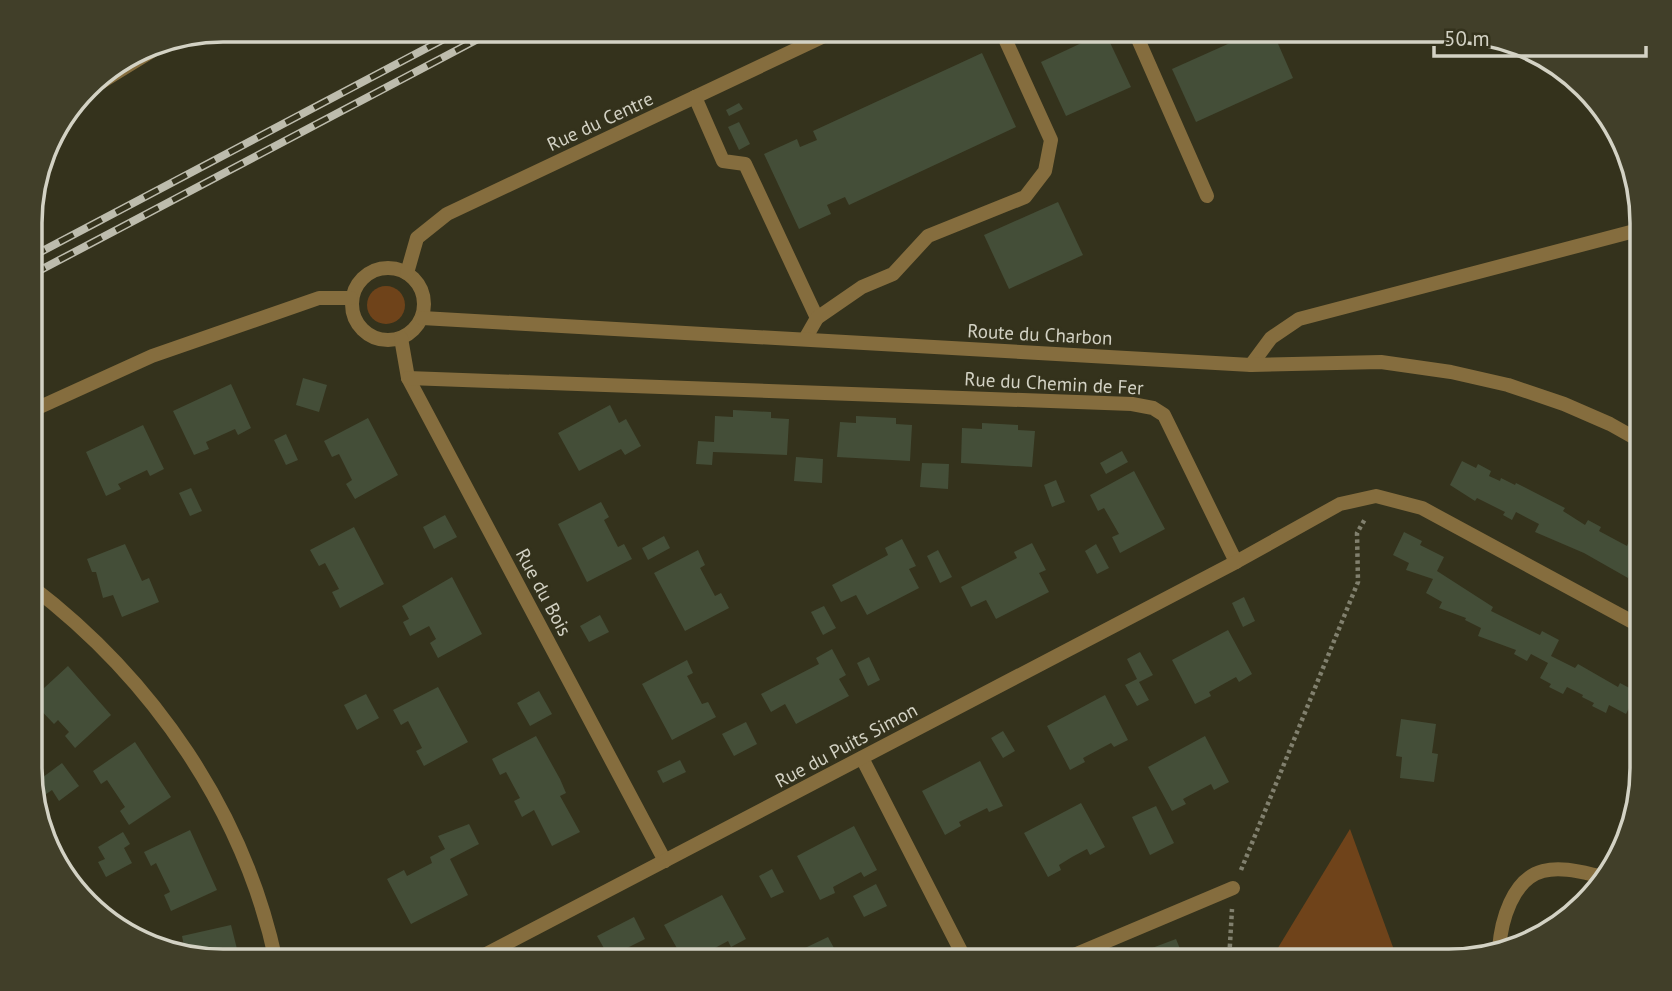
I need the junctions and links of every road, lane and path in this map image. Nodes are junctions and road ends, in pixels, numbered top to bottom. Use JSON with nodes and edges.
{"nodes":[{"id":1,"x":811,"y":42,"type":"edge"},
{"id":2,"x":1006,"y":42,"type":"edge"},
{"id":3,"x":1139,"y":42,"type":"edge"},
{"id":4,"x":695,"y":97,"type":"junction"},
{"id":5,"x":1207,"y":196,"type":"dead end"},
{"id":6,"x":1630,"y":232,"type":"edge"},
{"id":7,"x":407,"y":273,"type":"junction"},
{"id":8,"x":351,"y":298,"type":"junction"},
{"id":9,"x":422,"y":318,"type":"junction"},
{"id":10,"x":817,"y":318,"type":"junction"},
{"id":11,"x":401,"y":338,"type":"junction"},
{"id":12,"x":805,"y":339,"type":"junction"},
{"id":13,"x":1251,"y":365,"type":"junction"},
{"id":14,"x":408,"y":378,"type":"junction"},
{"id":15,"x":42,"y":406,"type":"edge"},
{"id":16,"x":1630,"y":435,"type":"edge"},
{"id":17,"x":1376,"y":496,"type":"junction"},
{"id":18,"x":1236,"y":562,"type":"junction"},
{"id":19,"x":42,"y":595,"type":"edge"},
{"id":20,"x":1630,"y":620,"type":"edge"},
{"id":21,"x":862,"y":758,"type":"junction"},
{"id":22,"x":665,"y":861,"type":"junction"},
{"id":23,"x":1595,"y":875,"type":"edge"},
{"id":24,"x":1233,"y":888,"type":"junction"},
{"id":25,"x":1499,"y":942,"type":"edge"},
{"id":26,"x":273,"y":949,"type":"edge"},
{"id":27,"x":496,"y":949,"type":"edge"},
{"id":28,"x":960,"y":949,"type":"edge"},
{"id":29,"x":1088,"y":949,"type":"edge"},
{"id":30,"x":1230,"y":949,"type":"edge"}],
"edges":[{"from":1,"to":4,"type":"street","name":"Rue du Centre"},
{"from":2,"to":10,"type":"street"},
{"from":3,"to":5,"type":"street"},
{"from":4,"to":7,"type":"street","name":"Rue du Centre"},
{"from":4,"to":10,"type":"street"},
{"from":6,"to":13,"type":"street"},
{"from":7,"to":8,"type":"street"},
{"from":7,"to":9,"type":"street"},
{"from":8,"to":11,"type":"street"},
{"from":8,"to":15,"type":"street"},
{"from":9,"to":11,"type":"street"},
{"from":9,"to":12,"type":"street","name":"Route du Charbon"},
{"from":10,"to":12,"type":"street"},
{"from":11,"to":14,"type":"street","name":"Rue du Bois"},
{"from":12,"to":13,"type":"street","name":"Route du Charbon"},
{"from":13,"to":16,"type":"street","name":"Route du Charbon"},
{"from":14,"to":18,"type":"street","name":"Rue du Chemin de Fer"},
{"from":14,"to":22,"type":"street","name":"Rue du Bois"},
{"from":17,"to":18,"type":"street"},
{"from":17,"to":20,"type":"street"},
{"from":17,"to":24,"type":"path"},
{"from":18,"to":21,"type":"street","name":"Rue du Puits Simon"},
{"from":19,"to":26,"type":"street"},
{"from":21,"to":22,"type":"street","name":"Rue du Puits Simon"},
{"from":21,"to":28,"type":"street"},
{"from":22,"to":27,"type":"street","name":"Rue du Puits Simon"},
{"from":23,"to":25,"type":"street"},
{"from":24,"to":29,"type":"street"},
{"from":24,"to":30,"type":"path"}]}
